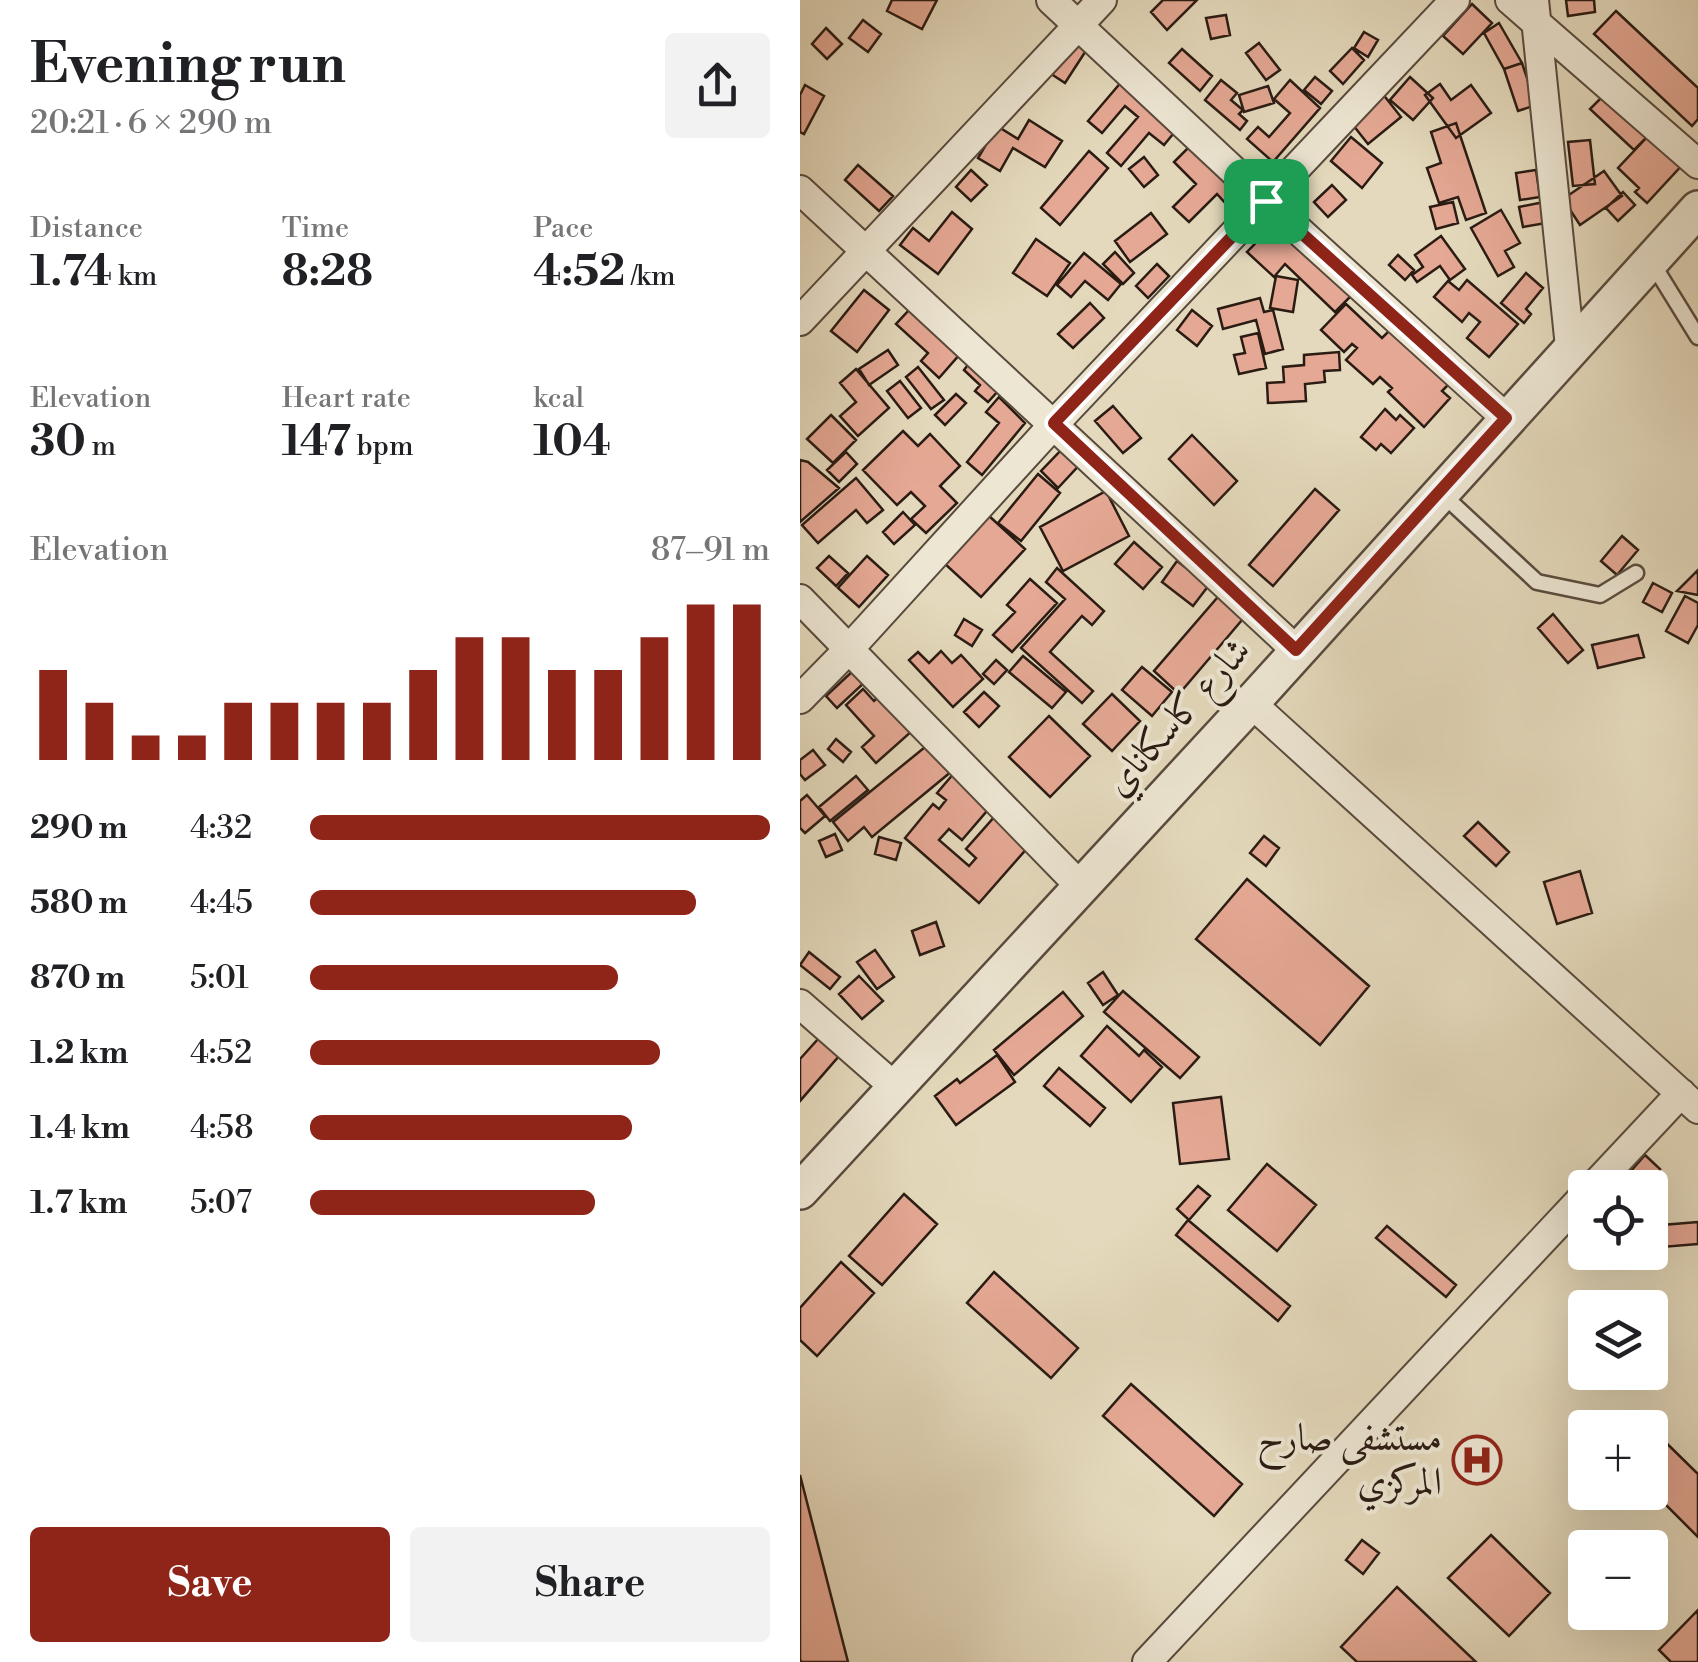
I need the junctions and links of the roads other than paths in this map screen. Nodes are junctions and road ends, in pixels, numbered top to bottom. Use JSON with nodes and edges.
{"nodes":[{"id":1,"x":1051,"y":0,"type":"edge"},
{"id":2,"x":1102,"y":0,"type":"edge"},
{"id":3,"x":1455,"y":0,"type":"edge"},
{"id":4,"x":1510,"y":0,"type":"edge"},
{"id":5,"x":1536,"y":13,"type":"edge"},
{"id":6,"x":1079,"y":26,"type":"junction"},
{"id":7,"x":1698,"y":164,"type":"edge"},
{"id":8,"x":800,"y":190,"type":"edge"},
{"id":9,"x":1266,"y":201,"type":"junction"},
{"id":10,"x":1698,"y":210,"type":"edge"},
{"id":11,"x":866,"y":250,"type":"junction"},
{"id":12,"x":1650,"y":260,"type":"junction"},
{"id":13,"x":800,"y":322,"type":"edge"},
{"id":14,"x":1698,"y":337,"type":"edge"},
{"id":15,"x":1570,"y":346,"type":"junction"},
{"id":16,"x":1506,"y":418,"type":"junction"},
{"id":17,"x":1054,"y":423,"type":"junction"},
{"id":18,"x":1440,"y":492,"type":"junction"},
{"id":19,"x":1636,"y":573,"type":"dead end"},
{"id":20,"x":800,"y":600,"type":"edge"},
{"id":21,"x":849,"y":649,"type":"junction"},
{"id":22,"x":1296,"y":650,"type":"junction"},
{"id":23,"x":800,"y":698,"type":"edge"},
{"id":24,"x":1250,"y":702,"type":"junction"},
{"id":25,"x":1080,"y":886,"type":"junction"},
{"id":26,"x":800,"y":1004,"type":"edge"},
{"id":27,"x":897,"y":1089,"type":"junction"},
{"id":28,"x":1689,"y":1101,"type":"edge"},
{"id":29,"x":1612,"y":1170,"type":"edge"},
{"id":30,"x":800,"y":1192,"type":"edge"},
{"id":31,"x":1568,"y":1213,"type":"edge"},
{"id":32,"x":1147,"y":1662,"type":"edge"}],
"edges":[{"from":1,"to":6,"type":"street"},
{"from":2,"to":6,"type":"street"},
{"from":3,"to":9,"type":"street"},
{"from":4,"to":5,"type":"street"},
{"from":5,"to":7,"type":"street"},
{"from":5,"to":15,"type":"street"},
{"from":6,"to":9,"type":"street"},
{"from":6,"to":11,"type":"street"},
{"from":8,"to":11,"type":"street"},
{"from":9,"to":16,"type":"street"},
{"from":9,"to":17,"type":"street"},
{"from":10,"to":12,"type":"street","name":"شارع كاسكاناي"},
{"from":11,"to":13,"type":"street"},
{"from":11,"to":17,"type":"street"},
{"from":12,"to":14,"type":"lane"},
{"from":12,"to":15,"type":"street","name":"شارع كاسكاناي"},
{"from":15,"to":16,"type":"street","name":"شارع كاسكاناي"},
{"from":16,"to":18,"type":"street","name":"شارع كاسكاناي"},
{"from":17,"to":21,"type":"street"},
{"from":17,"to":22,"type":"street"},
{"from":18,"to":19,"type":"lane"},
{"from":18,"to":22,"type":"street","name":"شارع كاسكاناي"},
{"from":20,"to":21,"type":"street"},
{"from":21,"to":23,"type":"street"},
{"from":21,"to":25,"type":"street"},
{"from":22,"to":24,"type":"street","name":"شارع كاسكاناي"},
{"from":24,"to":25,"type":"street","name":"شارع كاسكاناي"},
{"from":24,"to":28,"type":"street"},
{"from":25,"to":27,"type":"street","name":"شارع كاسكاناي"},
{"from":26,"to":27,"type":"street"},
{"from":27,"to":30,"type":"street","name":"شارع كاسكاناي"},
{"from":28,"to":29,"type":"street"},
{"from":31,"to":32,"type":"street"}]}
